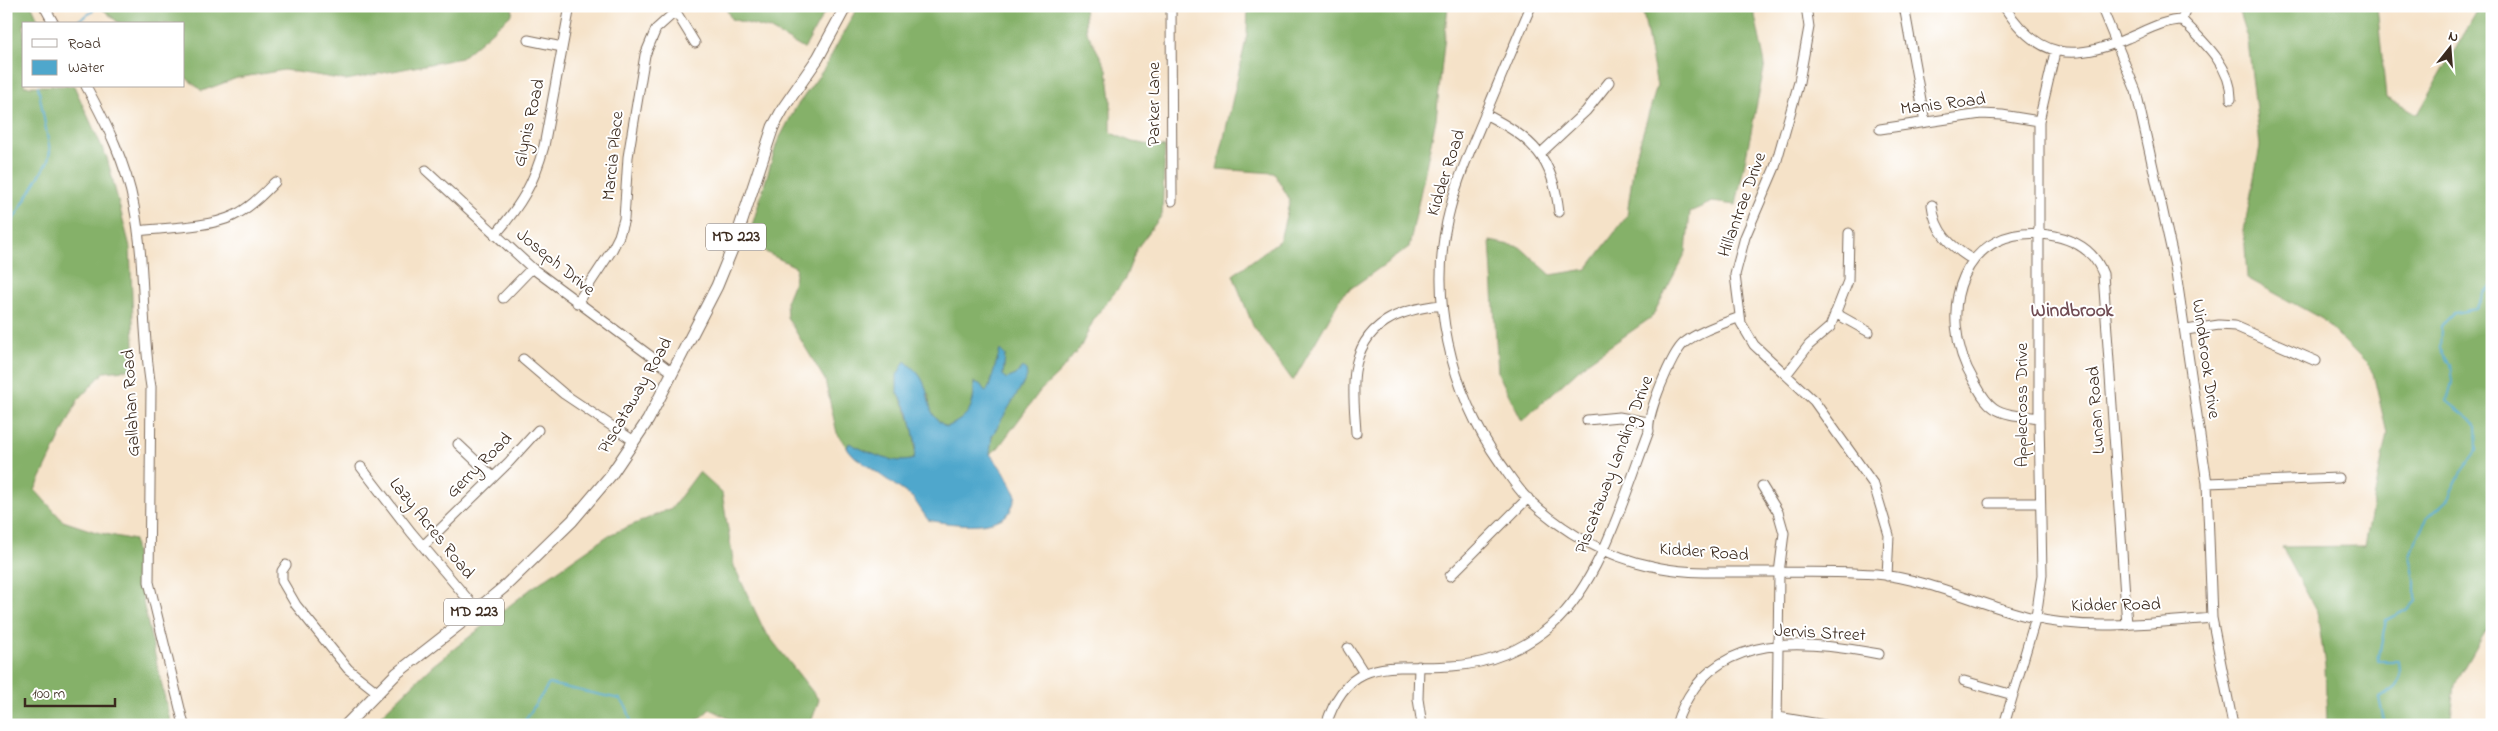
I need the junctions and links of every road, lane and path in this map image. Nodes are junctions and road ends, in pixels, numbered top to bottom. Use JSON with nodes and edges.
{"nodes":[{"id":1,"x":44,"y":6,"type":"edge"},
{"id":2,"x":570,"y":6,"type":"edge"},
{"id":3,"x":846,"y":6,"type":"edge"},
{"id":4,"x":1171,"y":6,"type":"edge"},
{"id":5,"x":1530,"y":6,"type":"edge"},
{"id":6,"x":1806,"y":6,"type":"edge"},
{"id":7,"x":1904,"y":6,"type":"edge"},
{"id":8,"x":2004,"y":6,"type":"edge"},
{"id":9,"x":2101,"y":6,"type":"edge"},
{"id":10,"x":2186,"y":6,"type":"edge"},
{"id":11,"x":675,"y":9,"type":"edge"},
{"id":12,"x":2182,"y":20,"type":"junction"},
{"id":13,"x":52,"y":22,"type":"edge"},
{"id":14,"x":528,"y":40,"type":"dead end"},
{"id":15,"x":695,"y":43,"type":"dead end"},
{"id":16,"x":2118,"y":43,"type":"junction"},
{"id":17,"x":562,"y":47,"type":"junction"},
{"id":18,"x":2054,"y":52,"type":"junction"},
{"id":19,"x":1609,"y":82,"type":"dead end"},
{"id":20,"x":87,"y":88,"type":"edge"},
{"id":21,"x":2231,"y":99,"type":"dead end"},
{"id":22,"x":1485,"y":114,"type":"junction"},
{"id":23,"x":2038,"y":121,"type":"junction"},
{"id":24,"x":1925,"y":122,"type":"junction"},
{"id":25,"x":1880,"y":129,"type":"dead end"},
{"id":26,"x":1541,"y":153,"type":"junction"},
{"id":27,"x":426,"y":170,"type":"dead end"},
{"id":28,"x":275,"y":182,"type":"dead end"},
{"id":29,"x":1172,"y":201,"type":"dead end"},
{"id":30,"x":1932,"y":205,"type":"dead end"},
{"id":31,"x":1559,"y":212,"type":"dead end"},
{"id":32,"x":138,"y":231,"type":"junction"},
{"id":33,"x":1849,"y":233,"type":"dead end"},
{"id":34,"x":495,"y":235,"type":"junction"},
{"id":35,"x":2038,"y":235,"type":"junction"},
{"id":36,"x":1972,"y":260,"type":"junction"},
{"id":37,"x":532,"y":268,"type":"junction"},
{"id":38,"x":503,"y":298,"type":"dead end"},
{"id":39,"x":578,"y":302,"type":"junction"},
{"id":40,"x":1442,"y":305,"type":"junction"},
{"id":41,"x":1835,"y":313,"type":"junction"},
{"id":42,"x":1740,"y":317,"type":"junction"},
{"id":43,"x":2186,"y":330,"type":"junction"},
{"id":44,"x":1869,"y":332,"type":"dead end"},
{"id":45,"x":523,"y":359,"type":"dead end"},
{"id":46,"x":2316,"y":361,"type":"dead end"},
{"id":47,"x":672,"y":372,"type":"junction"},
{"id":48,"x":1786,"y":375,"type":"junction"},
{"id":49,"x":2039,"y":418,"type":"junction"},
{"id":50,"x":1586,"y":420,"type":"dead end"},
{"id":51,"x":1647,"y":422,"type":"junction"},
{"id":52,"x":538,"y":430,"type":"dead end"},
{"id":53,"x":1356,"y":433,"type":"dead end"},
{"id":54,"x":634,"y":441,"type":"junction"},
{"id":55,"x":458,"y":444,"type":"dead end"},
{"id":56,"x":361,"y":467,"type":"dead end"},
{"id":57,"x":492,"y":477,"type":"junction"},
{"id":58,"x":2339,"y":478,"type":"dead end"},
{"id":59,"x":2207,"y":483,"type":"junction"},
{"id":60,"x":1762,"y":486,"type":"dead end"},
{"id":61,"x":1528,"y":498,"type":"junction"},
{"id":62,"x":1989,"y":503,"type":"dead end"},
{"id":63,"x":2040,"y":503,"type":"junction"},
{"id":64,"x":423,"y":546,"type":"junction"},
{"id":65,"x":1602,"y":550,"type":"junction"},
{"id":66,"x":286,"y":565,"type":"dead end"},
{"id":67,"x":1779,"y":573,"type":"junction"},
{"id":68,"x":1450,"y":576,"type":"dead end"},
{"id":69,"x":1887,"y":576,"type":"junction"},
{"id":70,"x":477,"y":610,"type":"junction"},
{"id":71,"x":2036,"y":618,"type":"junction"},
{"id":72,"x":2212,"y":618,"type":"junction"},
{"id":73,"x":2128,"y":625,"type":"junction"},
{"id":74,"x":1779,"y":645,"type":"junction"},
{"id":75,"x":1348,"y":648,"type":"dead end"},
{"id":76,"x":1878,"y":654,"type":"dead end"},
{"id":77,"x":1419,"y":666,"type":"junction"},
{"id":78,"x":1364,"y":673,"type":"junction"},
{"id":79,"x":1964,"y":681,"type":"dead end"},
{"id":80,"x":377,"y":692,"type":"junction"},
{"id":81,"x":2013,"y":695,"type":"junction"},
{"id":82,"x":1778,"y":721,"type":"edge"},
{"id":83,"x":184,"y":725,"type":"edge"},
{"id":84,"x":346,"y":725,"type":"edge"},
{"id":85,"x":1326,"y":725,"type":"edge"},
{"id":86,"x":1422,"y":725,"type":"edge"},
{"id":87,"x":1676,"y":725,"type":"edge"},
{"id":88,"x":1825,"y":725,"type":"edge"},
{"id":89,"x":2004,"y":725,"type":"edge"},
{"id":90,"x":2232,"y":725,"type":"edge"}],
"edges":[{"from":1,"to":13,"type":"street"},
{"from":2,"to":17,"type":"street","name":"Glynis Road"},
{"from":3,"to":47,"type":"main road","name":"Piscataway Road","number":"MD 223"},
{"from":4,"to":29,"type":"street","name":"Parker Lane"},
{"from":5,"to":22,"type":"street","name":"Kidder Road"},
{"from":6,"to":42,"type":"street","name":"Hillantrae Drive"},
{"from":7,"to":24,"type":"street"},
{"from":8,"to":18,"type":"street"},
{"from":9,"to":16,"type":"street","name":"Windbrook Drive"},
{"from":10,"to":12,"type":"street"},
{"from":11,"to":15,"type":"street"},
{"from":11,"to":39,"type":"street","name":"Marcia Place"},
{"from":12,"to":16,"type":"street"},
{"from":12,"to":21,"type":"street"},
{"from":14,"to":17,"type":"street"},
{"from":16,"to":18,"type":"street"},
{"from":16,"to":43,"type":"street","name":"Windbrook Drive"},
{"from":17,"to":34,"type":"street","name":"Glynis Road"},
{"from":18,"to":23,"type":"street","name":"Applecross Drive"},
{"from":19,"to":26,"type":"street"},
{"from":20,"to":32,"type":"street","name":"Gallahan Road"},
{"from":22,"to":26,"type":"street"},
{"from":22,"to":40,"type":"street","name":"Kidder Road"},
{"from":23,"to":24,"type":"street","name":"Manis Road"},
{"from":23,"to":35,"type":"street","name":"Applecross Drive"},
{"from":24,"to":25,"type":"street","name":"Manis Road"},
{"from":26,"to":31,"type":"street"},
{"from":27,"to":34,"type":"street","name":"Joseph Drive"},
{"from":28,"to":32,"type":"street"},
{"from":30,"to":36,"type":"street"},
{"from":32,"to":83,"type":"street","name":"Gallahan Road"},
{"from":33,"to":41,"type":"street"},
{"from":34,"to":37,"type":"street","name":"Joseph Drive"},
{"from":35,"to":36,"type":"street","name":"Lunan Road"},
{"from":35,"to":49,"type":"street","name":"Applecross Drive"},
{"from":35,"to":73,"type":"street","name":"Lunan Road"},
{"from":36,"to":49,"type":"street"},
{"from":37,"to":38,"type":"street"},
{"from":37,"to":39,"type":"street","name":"Joseph Drive"},
{"from":39,"to":47,"type":"street","name":"Joseph Drive"},
{"from":40,"to":53,"type":"street"},
{"from":40,"to":61,"type":"street","name":"Kidder Road"},
{"from":41,"to":44,"type":"street"},
{"from":41,"to":48,"type":"street"},
{"from":42,"to":48,"type":"street","name":"Hillantrae Drive"},
{"from":42,"to":51,"type":"street","name":"Piscataway Landing Drive"},
{"from":43,"to":46,"type":"street"},
{"from":43,"to":59,"type":"street","name":"Windbrook Drive"},
{"from":45,"to":54,"type":"street"},
{"from":47,"to":54,"type":"main road","name":"Piscataway Road","number":"MD 223"},
{"from":48,"to":69,"type":"street","name":"Hillantrae Drive"},
{"from":49,"to":63,"type":"street","name":"Applecross Drive"},
{"from":50,"to":51,"type":"street"},
{"from":51,"to":65,"type":"street","name":"Piscataway Landing Drive"},
{"from":52,"to":57,"type":"street","name":"Gerry Road"},
{"from":54,"to":70,"type":"main road","name":"Piscataway Road","number":"MD 223"},
{"from":55,"to":57,"type":"street"},
{"from":56,"to":64,"type":"street","name":"Lazy Acres Road"},
{"from":57,"to":64,"type":"street","name":"Gerry Road"},
{"from":58,"to":59,"type":"street"},
{"from":59,"to":72,"type":"street","name":"Windbrook Drive"},
{"from":60,"to":67,"type":"street"},
{"from":61,"to":65,"type":"street","name":"Kidder Road"},
{"from":61,"to":68,"type":"street"},
{"from":62,"to":63,"type":"street"},
{"from":63,"to":71,"type":"street","name":"Applecross Drive"},
{"from":64,"to":70,"type":"street","name":"Lazy Acres Road"},
{"from":65,"to":67,"type":"street","name":"Kidder Road"},
{"from":65,"to":77,"type":"street","name":"Piscataway Landing Drive"},
{"from":66,"to":80,"type":"street"},
{"from":67,"to":69,"type":"street","name":"Kidder Road"},
{"from":67,"to":74,"type":"street"},
{"from":69,"to":71,"type":"street","name":"Kidder Road"},
{"from":70,"to":80,"type":"main road","name":"Piscataway Road","number":"MD 223"},
{"from":71,"to":73,"type":"street","name":"Kidder Road"},
{"from":71,"to":81,"type":"street","name":"Applecross Drive"},
{"from":72,"to":73,"type":"street","name":"Kidder Road"},
{"from":72,"to":90,"type":"street","name":"Windbrook Drive"},
{"from":74,"to":76,"type":"street","name":"Jervis Street"},
{"from":74,"to":82,"type":"street"},
{"from":74,"to":87,"type":"street","name":"Jervis Street"},
{"from":75,"to":78,"type":"street"},
{"from":77,"to":78,"type":"street","name":"Piscataway Landing Drive"},
{"from":77,"to":86,"type":"street"},
{"from":78,"to":85,"type":"street","name":"Piscataway Landing Drive"},
{"from":79,"to":81,"type":"street"},
{"from":80,"to":84,"type":"main road","name":"Piscataway Road","number":"MD 223"},
{"from":81,"to":89,"type":"street","name":"Applecross Drive"},
{"from":82,"to":88,"type":"street"}]}
